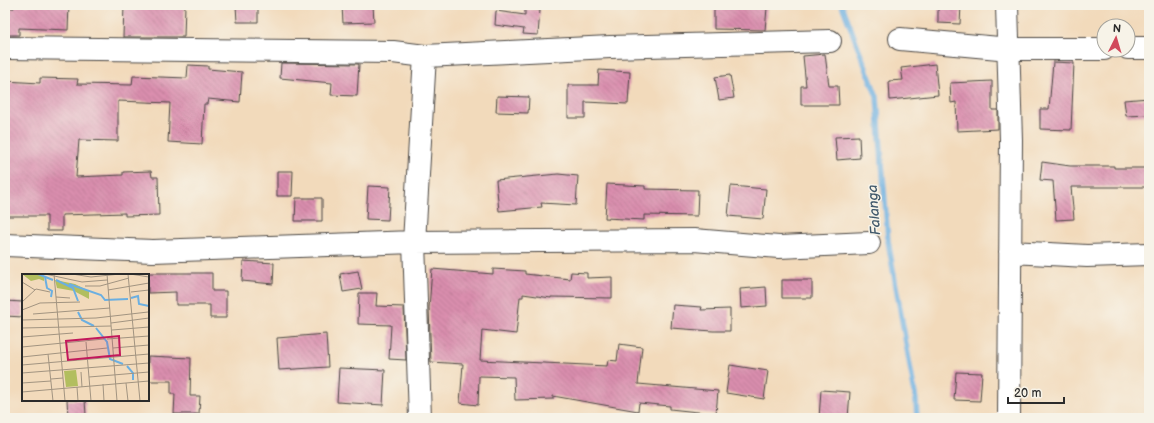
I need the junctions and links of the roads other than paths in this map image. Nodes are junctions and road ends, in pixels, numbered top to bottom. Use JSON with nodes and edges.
{"nodes":[{"id":1,"x":1007,"y":5,"type":"edge"},
{"id":2,"x":900,"y":39,"type":"dead end"},
{"id":3,"x":830,"y":41,"type":"dead end"},
{"id":4,"x":5,"y":48,"type":"edge"},
{"id":5,"x":1096,"y":48,"type":"edge"},
{"id":6,"x":1136,"y":48,"type":"edge"},
{"id":7,"x":1149,"y":48,"type":"edge"},
{"id":8,"x":1010,"y":49,"type":"junction"},
{"id":9,"x":425,"y":56,"type":"junction"},
{"id":10,"x":414,"y":242,"type":"junction"},
{"id":11,"x":869,"y":243,"type":"dead end"},
{"id":12,"x":5,"y":245,"type":"edge"},
{"id":13,"x":1010,"y":252,"type":"junction"},
{"id":14,"x":1149,"y":254,"type":"edge"},
{"id":15,"x":420,"y":418,"type":"edge"},
{"id":16,"x":1009,"y":418,"type":"edge"}],
"edges":[{"from":1,"to":8,"type":"street"},
{"from":2,"to":8,"type":"street"},
{"from":3,"to":9,"type":"street"},
{"from":4,"to":9,"type":"street"},
{"from":5,"to":8,"type":"street"},
{"from":6,"to":7,"type":"street"},
{"from":8,"to":13,"type":"street"},
{"from":9,"to":10,"type":"street"},
{"from":10,"to":11,"type":"street"},
{"from":10,"to":12,"type":"street"},
{"from":10,"to":15,"type":"street"},
{"from":13,"to":14,"type":"street"},
{"from":13,"to":16,"type":"street"}]}
